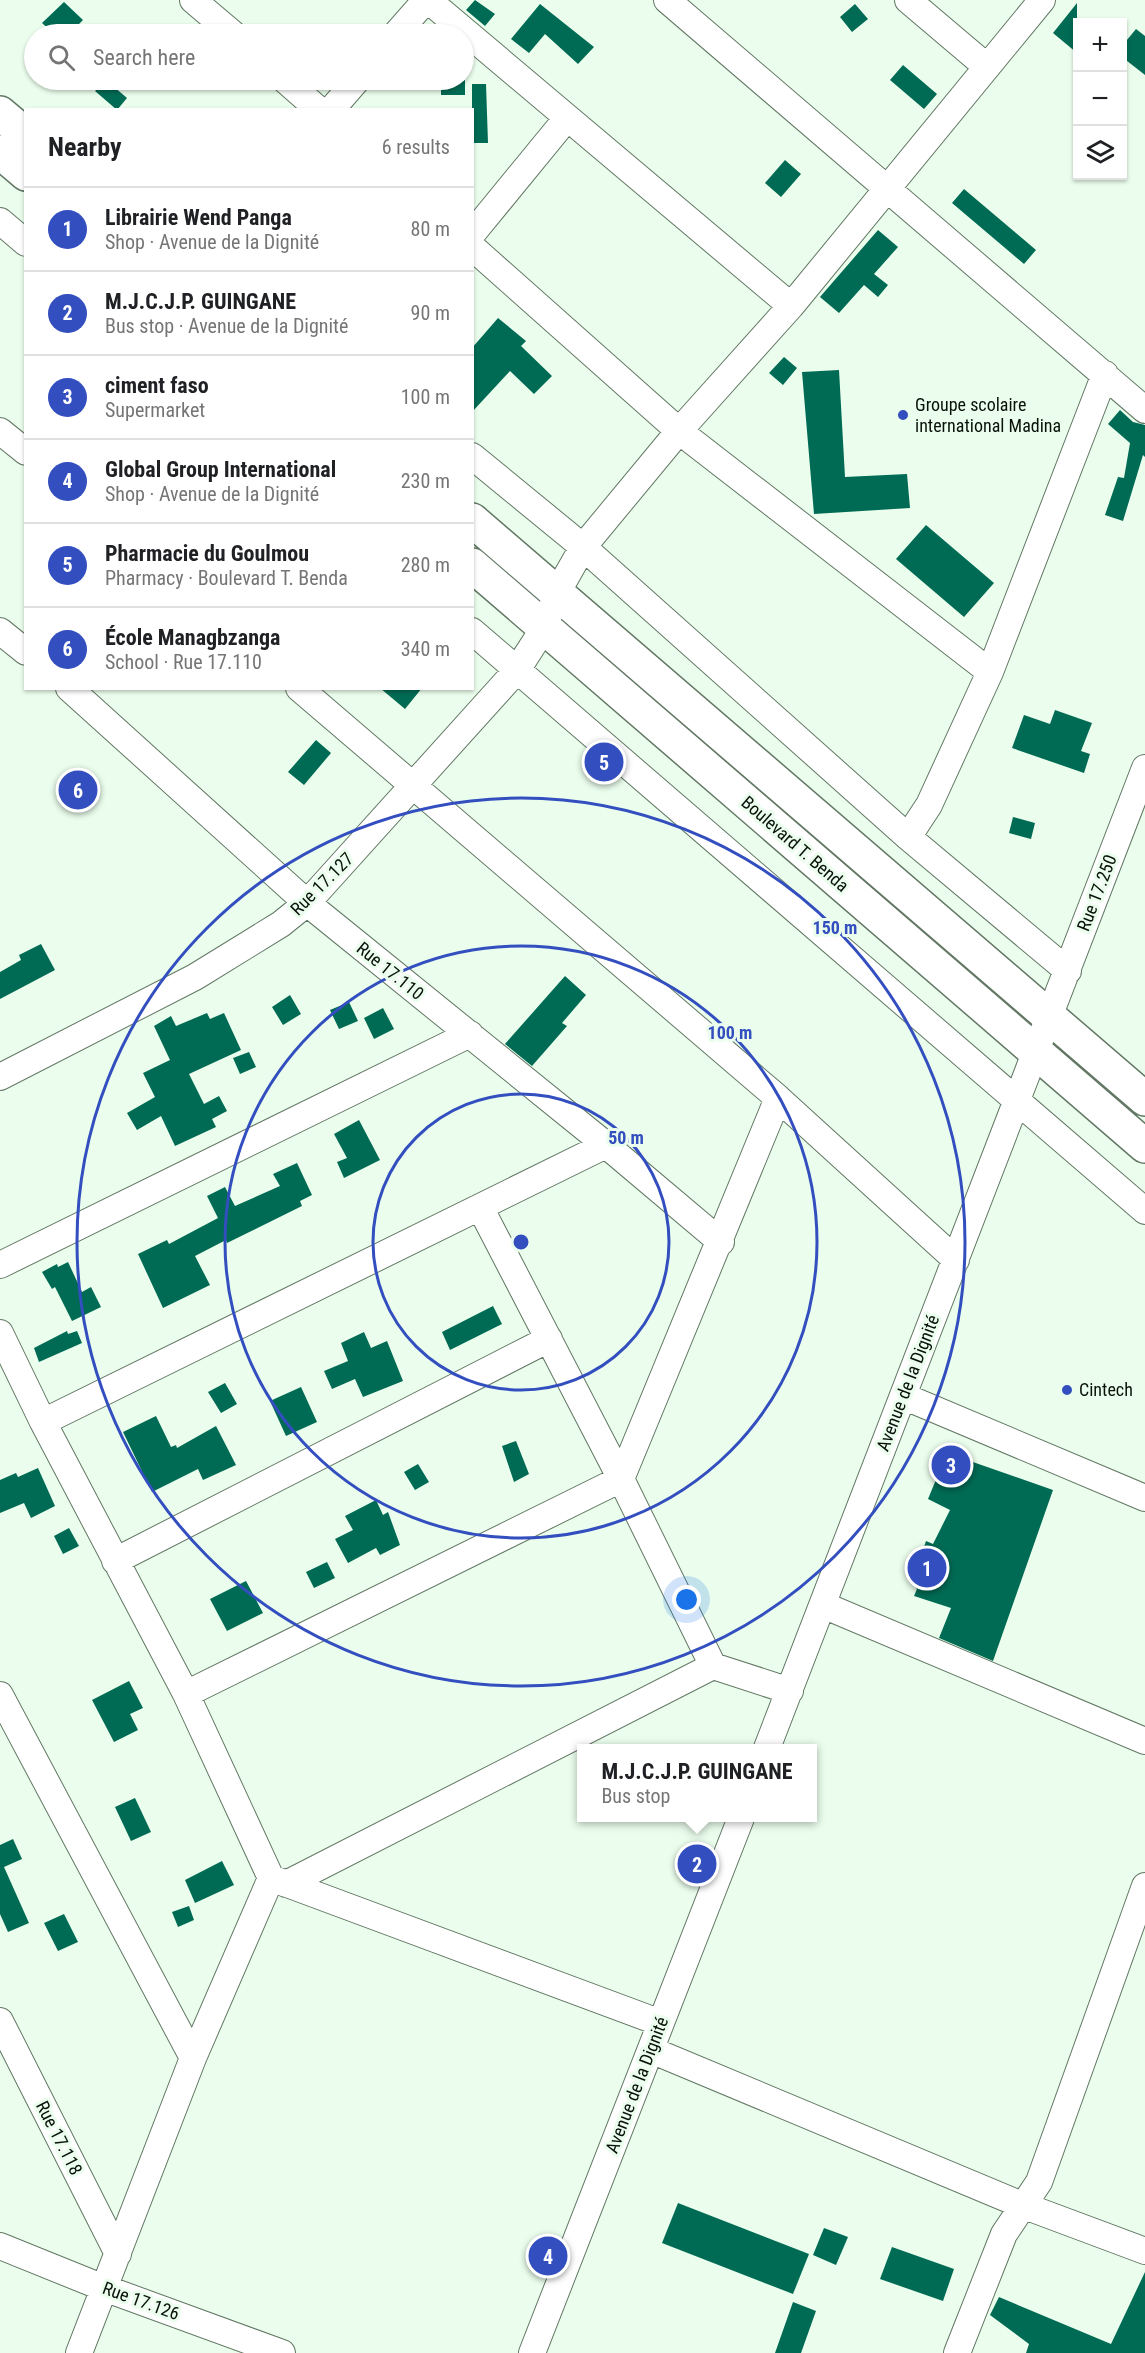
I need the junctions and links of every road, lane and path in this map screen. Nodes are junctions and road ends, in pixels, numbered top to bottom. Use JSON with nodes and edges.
{"nodes":[{"id":1,"x":194,"y":0,"type":"edge"},
{"id":2,"x":427,"y":0,"type":"edge"},
{"id":3,"x":667,"y":0,"type":"edge"},
{"id":4,"x":908,"y":0,"type":"edge"},
{"id":5,"x":1042,"y":0,"type":"edge"},
{"id":6,"x":222,"y":24,"type":"edge"},
{"id":7,"x":405,"y":24,"type":"edge"},
{"id":8,"x":455,"y":24,"type":"edge"},
{"id":9,"x":474,"y":40,"type":"edge"},
{"id":10,"x":987,"y":67,"type":"junction"},
{"id":11,"x":296,"y":90,"type":"edge"},
{"id":12,"x":348,"y":90,"type":"edge"},
{"id":13,"x":317,"y":108,"type":"edge"},
{"id":14,"x":333,"y":108,"type":"edge"},
{"id":15,"x":0,"y":113,"type":"edge"},
{"id":16,"x":567,"y":118,"type":"junction"},
{"id":17,"x":24,"y":133,"type":"edge"},
{"id":18,"x":0,"y":152,"type":"edge"},
{"id":19,"x":24,"y":172,"type":"edge"},
{"id":20,"x":885,"y":189,"type":"junction"},
{"id":21,"x":0,"y":221,"type":"edge"},
{"id":22,"x":474,"y":232,"type":"edge"},
{"id":23,"x":24,"y":241,"type":"edge"},
{"id":24,"x":474,"y":249,"type":"edge"},
{"id":25,"x":791,"y":306,"type":"junction"},
{"id":26,"x":1105,"y":374,"type":"junction"},
{"id":27,"x":1145,"y":410,"type":"edge"},
{"id":28,"x":0,"y":431,"type":"edge"},
{"id":29,"x":679,"y":431,"type":"junction"},
{"id":30,"x":24,"y":450,"type":"edge"},
{"id":31,"x":474,"y":458,"type":"edge"},
{"id":32,"x":474,"y":522,"type":"edge"},
{"id":33,"x":583,"y":547,"type":"junction"},
{"id":34,"x":474,"y":568,"type":"edge"},
{"id":35,"x":558,"y":591,"type":"junction"},
{"id":36,"x":544,"y":628,"type":"junction"},
{"id":37,"x":0,"y":631,"type":"edge"},
{"id":38,"x":474,"y":633,"type":"edge"},
{"id":39,"x":24,"y":650,"type":"edge"},
{"id":40,"x":517,"y":670,"type":"junction"},
{"id":41,"x":990,"y":672,"type":"junction"},
{"id":42,"x":71,"y":690,"type":"edge"},
{"id":43,"x":301,"y":690,"type":"edge"},
{"id":44,"x":1145,"y":768,"type":"edge"},
{"id":45,"x":413,"y":788,"type":"junction"},
{"id":46,"x":908,"y":837,"type":"junction"},
{"id":47,"x":307,"y":903,"type":"junction"},
{"id":48,"x":1068,"y":971,"type":"junction"},
{"id":49,"x":1050,"y":1017,"type":"junction"},
{"id":50,"x":470,"y":1034,"type":"junction"},
{"id":51,"x":1035,"y":1054,"type":"junction"},
{"id":52,"x":0,"y":1077,"type":"edge"},
{"id":53,"x":778,"y":1098,"type":"junction"},
{"id":54,"x":1018,"y":1100,"type":"junction"},
{"id":55,"x":1145,"y":1100,"type":"edge"},
{"id":56,"x":606,"y":1144,"type":"junction"},
{"id":57,"x":1145,"y":1146,"type":"edge"},
{"id":58,"x":480,"y":1207,"type":"junction"},
{"id":59,"x":1145,"y":1211,"type":"edge"},
{"id":60,"x":721,"y":1242,"type":"junction"},
{"id":61,"x":956,"y":1260,"type":"junction"},
{"id":62,"x":0,"y":1265,"type":"edge"},
{"id":63,"x":0,"y":1333,"type":"edge"},
{"id":64,"x":549,"y":1340,"type":"junction"},
{"id":65,"x":903,"y":1396,"type":"junction"},
{"id":66,"x":43,"y":1422,"type":"junction"},
{"id":67,"x":621,"y":1479,"type":"junction"},
{"id":68,"x":1145,"y":1498,"type":"edge"},
{"id":69,"x":115,"y":1560,"type":"junction"},
{"id":70,"x":823,"y":1605,"type":"junction"},
{"id":71,"x":713,"y":1666,"type":"junction"},
{"id":72,"x":790,"y":1691,"type":"junction"},
{"id":73,"x":186,"y":1694,"type":"junction"},
{"id":74,"x":3,"y":1708,"type":"edge"},
{"id":75,"x":1145,"y":1741,"type":"edge"},
{"id":76,"x":769,"y":1744,"type":"edge"},
{"id":77,"x":739,"y":1822,"type":"edge"},
{"id":78,"x":279,"y":1881,"type":"junction"},
{"id":79,"x":1145,"y":1886,"type":"edge"},
{"id":80,"x":0,"y":2021,"type":"edge"},
{"id":81,"x":661,"y":2023,"type":"junction"},
{"id":82,"x":651,"y":2050,"type":"junction"},
{"id":83,"x":193,"y":2058,"type":"junction"},
{"id":84,"x":1022,"y":2205,"type":"junction"},
{"id":85,"x":0,"y":2246,"type":"edge"},
{"id":86,"x":1145,"y":2251,"type":"edge"},
{"id":87,"x":118,"y":2254,"type":"junction"},
{"id":88,"x":104,"y":2288,"type":"junction"},
{"id":89,"x":272,"y":2351,"type":"edge"},
{"id":90,"x":79,"y":2353,"type":"edge"},
{"id":91,"x":532,"y":2353,"type":"edge"},
{"id":92,"x":957,"y":2353,"type":"edge"}],
"edges":[{"from":1,"to":6,"type":"street"},
{"from":2,"to":7,"type":"street"},
{"from":2,"to":8,"type":"street"},
{"from":3,"to":20,"type":"street"},
{"from":4,"to":10,"type":"street"},
{"from":5,"to":10,"type":"street","name":"Rue 17.127"},
{"from":9,"to":16,"type":"street"},
{"from":10,"to":20,"type":"street","name":"Rue 17.127"},
{"from":11,"to":13,"type":"street"},
{"from":12,"to":14,"type":"street"},
{"from":15,"to":17,"type":"highway"},
{"from":16,"to":22,"type":"street"},
{"from":16,"to":25,"type":"street"},
{"from":18,"to":19,"type":"highway"},
{"from":20,"to":25,"type":"street","name":"Rue 17.127"},
{"from":20,"to":26,"type":"street"},
{"from":21,"to":23,"type":"street"},
{"from":24,"to":29,"type":"street"},
{"from":25,"to":29,"type":"street","name":"Rue 17.127"},
{"from":26,"to":27,"type":"street"},
{"from":26,"to":41,"type":"street"},
{"from":28,"to":30,"type":"street"},
{"from":29,"to":33,"type":"street","name":"Rue 17.127"},
{"from":29,"to":41,"type":"street"},
{"from":31,"to":33,"type":"street"},
{"from":32,"to":35,"type":"highway","name":"Boulevard T. Benda"},
{"from":33,"to":35,"type":"street","name":"Rue 17.127"},
{"from":33,"to":46,"type":"street"},
{"from":34,"to":36,"type":"highway","name":"Boulevard T. Benda"},
{"from":35,"to":36,"type":"street","name":"Rue 17.127"},
{"from":35,"to":49,"type":"highway","name":"Boulevard T. Benda"},
{"from":36,"to":40,"type":"street","name":"Rue 17.127"},
{"from":36,"to":51,"type":"highway","name":"Boulevard T. Benda"},
{"from":37,"to":39,"type":"street"},
{"from":38,"to":40,"type":"street"},
{"from":40,"to":45,"type":"street","name":"Rue 17.127"},
{"from":40,"to":54,"type":"street"},
{"from":41,"to":46,"type":"street"},
{"from":42,"to":47,"type":"street","name":"Rue 17.110"},
{"from":43,"to":45,"type":"street"},
{"from":44,"to":48,"type":"street","name":"Rue 17.250"},
{"from":45,"to":47,"type":"street","name":"Rue 17.127"},
{"from":45,"to":53,"type":"street"},
{"from":46,"to":48,"type":"street"},
{"from":47,"to":50,"type":"street","name":"Rue 17.110"},
{"from":47,"to":52,"type":"street","name":"Rue 17.127"},
{"from":48,"to":49,"type":"street","name":"Rue 17.250"},
{"from":49,"to":51,"type":"street","name":"Avenue de la Dignité"},
{"from":49,"to":55,"type":"highway","name":"Boulevard T. Benda"},
{"from":50,"to":56,"type":"street","name":"Rue 17.110"},
{"from":50,"to":62,"type":"street"},
{"from":51,"to":54,"type":"street","name":"Avenue de la Dignité"},
{"from":51,"to":57,"type":"highway","name":"Boulevard T. Benda"},
{"from":53,"to":60,"type":"street"},
{"from":53,"to":61,"type":"street"},
{"from":54,"to":59,"type":"street"},
{"from":54,"to":61,"type":"street","name":"Avenue de la Dignité"},
{"from":56,"to":58,"type":"street"},
{"from":56,"to":60,"type":"street","name":"Rue 17.110"},
{"from":58,"to":64,"type":"street"},
{"from":58,"to":66,"type":"street"},
{"from":60,"to":67,"type":"street"},
{"from":61,"to":65,"type":"street","name":"Avenue de la Dignité"},
{"from":63,"to":66,"type":"street"},
{"from":64,"to":67,"type":"street"},
{"from":64,"to":69,"type":"street"},
{"from":65,"to":68,"type":"street"},
{"from":65,"to":70,"type":"street","name":"Avenue de la Dignité"},
{"from":66,"to":69,"type":"street"},
{"from":67,"to":71,"type":"street"},
{"from":67,"to":73,"type":"street"},
{"from":69,"to":73,"type":"street"},
{"from":70,"to":72,"type":"street","name":"Avenue de la Dignité"},
{"from":70,"to":75,"type":"street"},
{"from":71,"to":72,"type":"street"},
{"from":71,"to":78,"type":"street"},
{"from":72,"to":76,"type":"street","name":"Avenue de la Dignité"},
{"from":73,"to":78,"type":"street"},
{"from":74,"to":83,"type":"street"},
{"from":77,"to":81,"type":"street","name":"Avenue de la Dignité"},
{"from":78,"to":81,"type":"street"},
{"from":78,"to":83,"type":"street"},
{"from":79,"to":84,"type":"street"},
{"from":80,"to":87,"type":"street","name":"Rue 17.118"},
{"from":81,"to":82,"type":"street","name":"Avenue de la Dignité"},
{"from":82,"to":84,"type":"street"},
{"from":82,"to":91,"type":"street","name":"Avenue de la Dignité"},
{"from":83,"to":87,"type":"street"},
{"from":84,"to":86,"type":"street"},
{"from":84,"to":92,"type":"street"},
{"from":85,"to":88,"type":"street","name":"Rue 17.126"},
{"from":87,"to":88,"type":"street"},
{"from":88,"to":89,"type":"street","name":"Rue 17.126"},
{"from":88,"to":90,"type":"street"}]}
